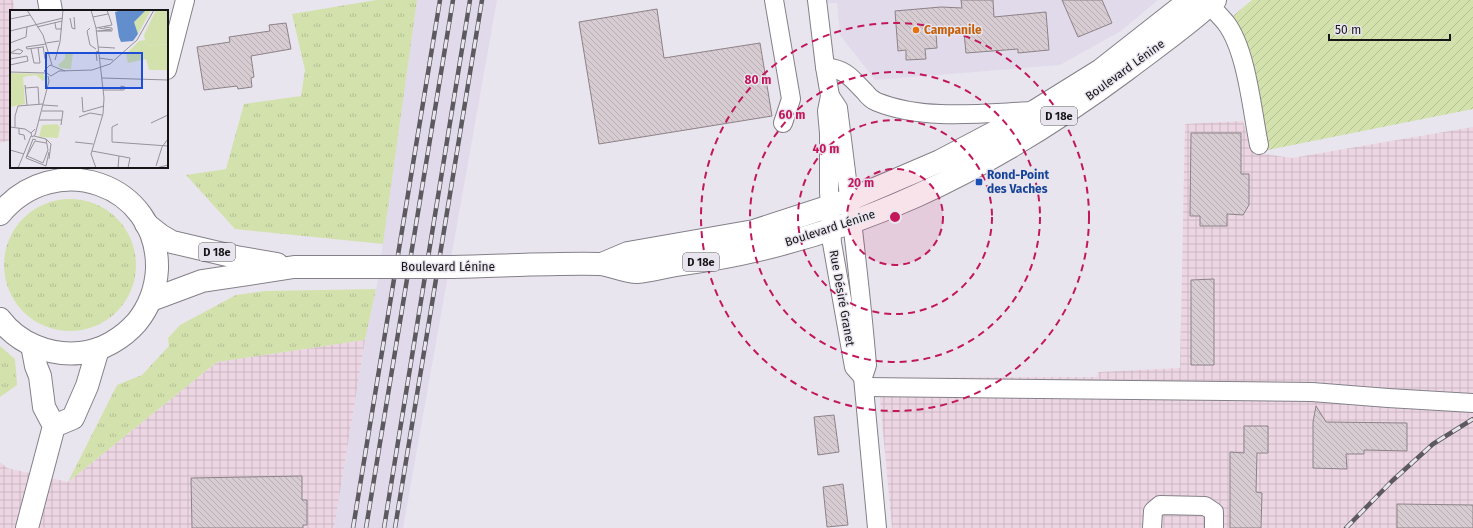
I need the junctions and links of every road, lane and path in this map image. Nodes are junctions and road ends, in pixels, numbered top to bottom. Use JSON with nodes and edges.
{"nodes":[{"id":1,"x":49,"y":0,"type":"edge"},
{"id":2,"x":185,"y":0,"type":"edge"},
{"id":3,"x":774,"y":0,"type":"edge"},
{"id":4,"x":817,"y":0,"type":"edge"},
{"id":5,"x":1205,"y":2,"type":"edge"},
{"id":6,"x":51,"y":10,"type":"edge"},
{"id":7,"x":168,"y":66,"type":"edge"},
{"id":8,"x":825,"y":67,"type":"junction"},
{"id":9,"x":1035,"y":111,"type":"junction"},
{"id":10,"x":783,"y":123,"type":"dead end"},
{"id":11,"x":1259,"y":145,"type":"dead end"},
{"id":12,"x":97,"y":168,"type":"edge"},
{"id":13,"x":43,"y":176,"type":"edge"},
{"id":14,"x":106,"y":186,"type":"junction"},
{"id":15,"x":839,"y":203,"type":"junction"},
{"id":16,"x":0,"y":214,"type":"edge"},
{"id":17,"x":146,"y":224,"type":"junction"},
{"id":18,"x":841,"y":225,"type":"junction"},
{"id":19,"x":602,"y":264,"type":"junction"},
{"id":20,"x":294,"y":267,"type":"junction"},
{"id":21,"x":151,"y":300,"type":"junction"},
{"id":22,"x":0,"y":319,"type":"edge"},
{"id":23,"x":32,"y":345,"type":"junction"},
{"id":24,"x":98,"y":349,"type":"junction"},
{"id":25,"x":864,"y":382,"type":"junction"},
{"id":26,"x":1473,"y":403,"type":"edge"},
{"id":27,"x":54,"y":426,"type":"junction"},
{"id":28,"x":27,"y":528,"type":"edge"},
{"id":29,"x":878,"y":528,"type":"edge"},
{"id":30,"x":1152,"y":528,"type":"edge"},
{"id":31,"x":1214,"y":528,"type":"edge"}],
"edges":[{"from":1,"to":6,"type":"main road"},
{"from":2,"to":7,"type":"street"},
{"from":3,"to":10,"type":"street"},
{"from":4,"to":8,"type":"street","name":"Rue Désiré Granet"},
{"from":5,"to":9,"type":"main road","name":"Boulevard Lénine","number":"D 18e"},
{"from":5,"to":11,"type":"street"},
{"from":5,"to":18,"type":"main road","name":"Boulevard Lénine","number":"D 18e"},
{"from":8,"to":9,"type":"street"},
{"from":8,"to":15,"type":"street","name":"Rue Désiré Granet"},
{"from":9,"to":15,"type":"main road","name":"Boulevard Lénine","number":"D 18e"},
{"from":12,"to":14,"type":"main road"},
{"from":13,"to":14,"type":"main road"},
{"from":13,"to":16,"type":"main road"},
{"from":14,"to":17,"type":"main road"},
{"from":15,"to":18,"type":"street","name":"Rue Désiré Granet"},
{"from":15,"to":19,"type":"main road","name":"Boulevard Lénine","number":"D 18e"},
{"from":17,"to":20,"type":"main road","name":"Boulevard Lénine","number":"D 18e"},
{"from":17,"to":21,"type":"main road"},
{"from":18,"to":19,"type":"main road","name":"Boulevard Lénine","number":"D 18e"},
{"from":18,"to":25,"type":"street","name":"Rue Désiré Granet"},
{"from":19,"to":20,"type":"main road","name":"Boulevard Lénine","number":"D 18e","bridge":true},
{"from":20,"to":21,"type":"main road","name":"Boulevard Lénine","number":"D 18e"},
{"from":21,"to":24,"type":"main road"},
{"from":22,"to":23,"type":"main road"},
{"from":23,"to":24,"type":"main road"},
{"from":23,"to":27,"type":"main road"},
{"from":24,"to":27,"type":"main road"},
{"from":25,"to":26,"type":"street"},
{"from":25,"to":29,"type":"street","name":"Rue Désiré Granet"},
{"from":27,"to":28,"type":"main road"},
{"from":30,"to":31,"type":"street"}]}
